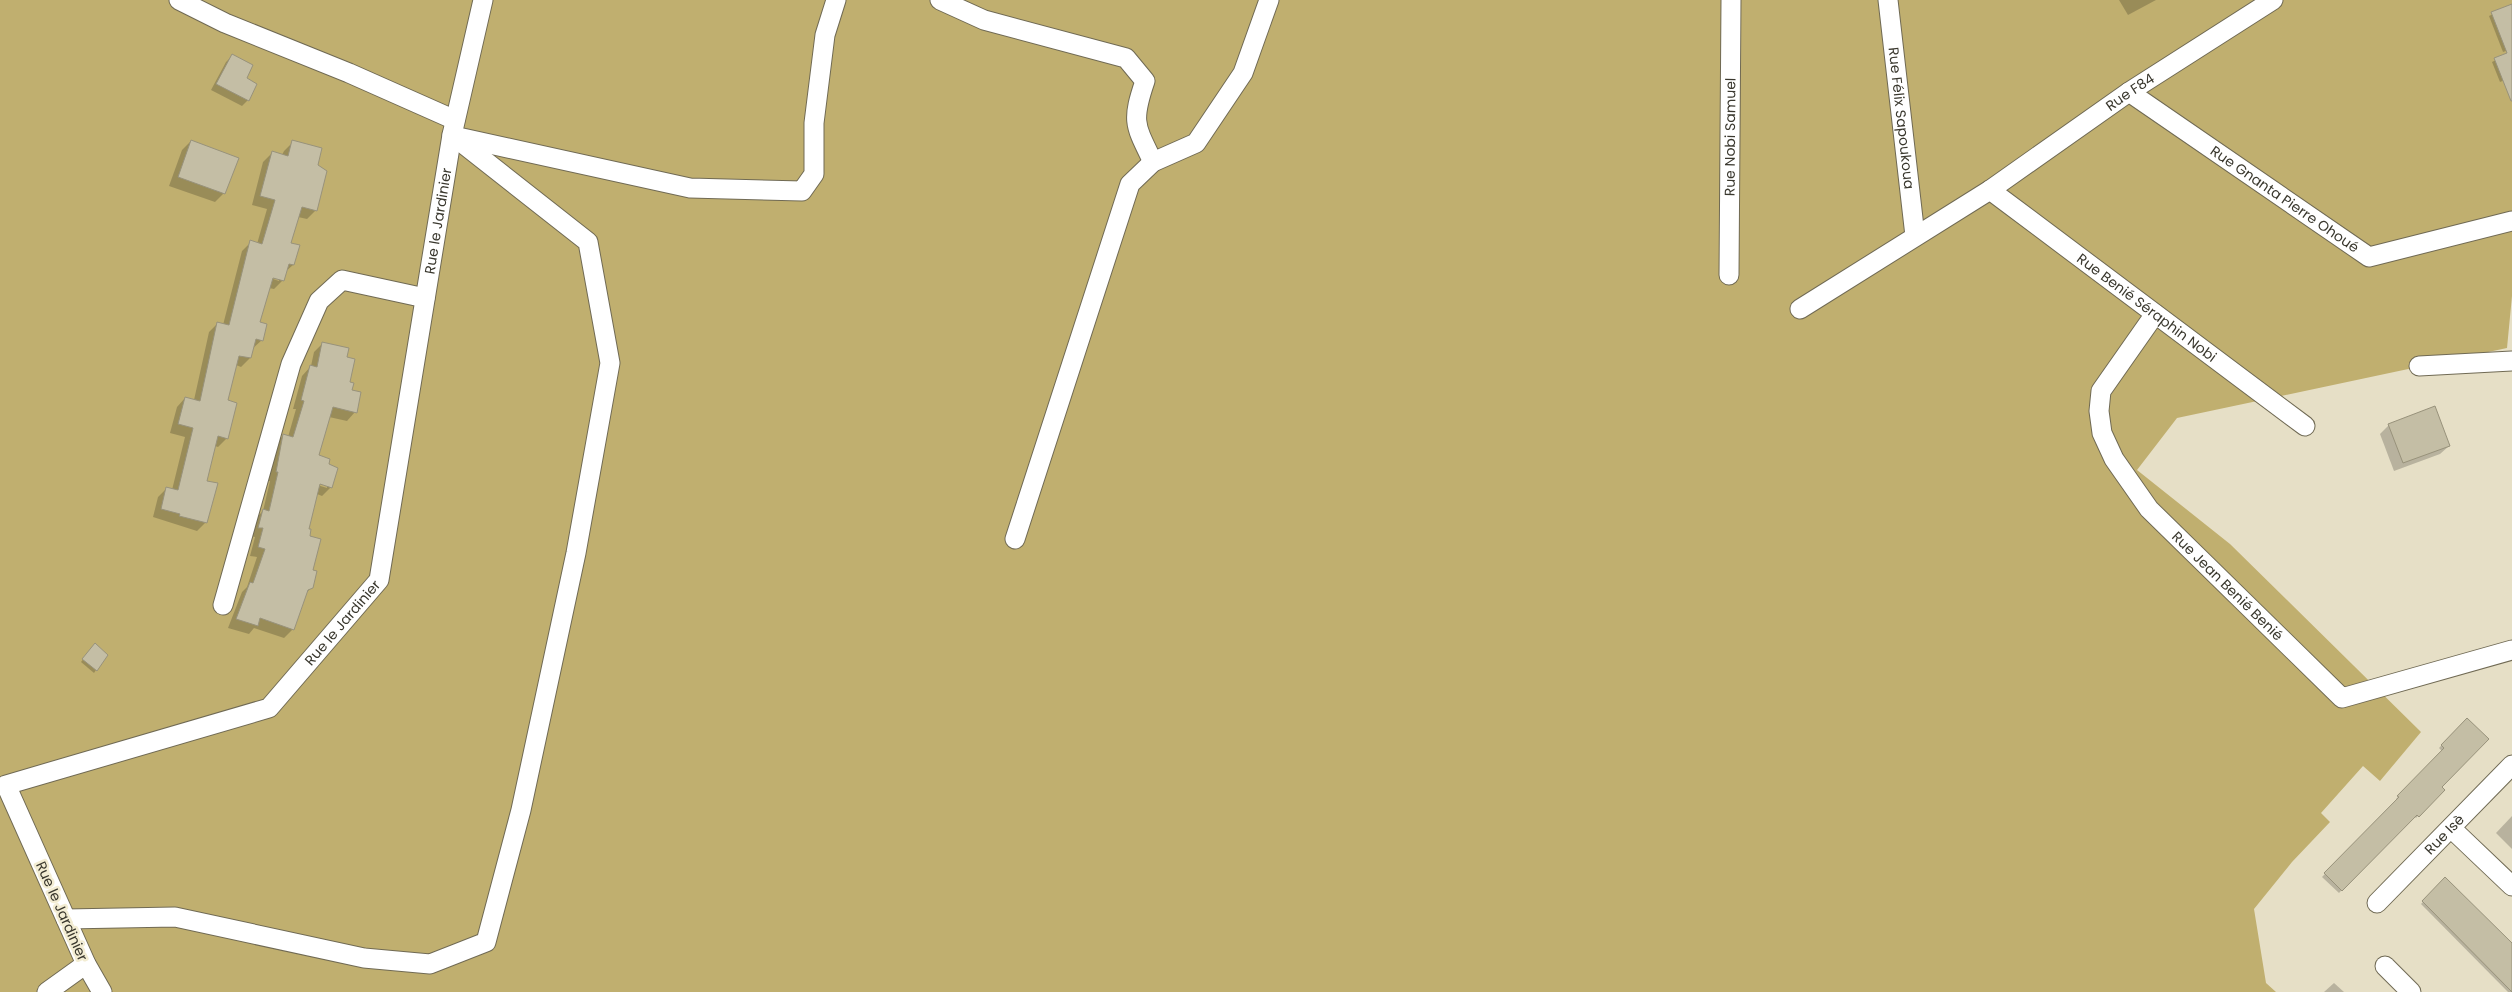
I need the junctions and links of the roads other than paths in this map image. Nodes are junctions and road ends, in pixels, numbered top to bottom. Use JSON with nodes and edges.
{"nodes":[{"id":1,"x":179,"y":0,"type":"edge"},
{"id":2,"x":483,"y":0,"type":"edge"},
{"id":3,"x":836,"y":0,"type":"edge"},
{"id":4,"x":940,"y":0,"type":"edge"},
{"id":5,"x":1269,"y":0,"type":"edge"},
{"id":6,"x":1732,"y":0,"type":"edge"},
{"id":7,"x":1888,"y":0,"type":"edge"},
{"id":8,"x":2273,"y":0,"type":"edge"},
{"id":9,"x":2129,"y":92,"type":"junction"},
{"id":10,"x":453,"y":128,"type":"junction"},
{"id":11,"x":1153,"y":162,"type":"junction"},
{"id":12,"x":1990,"y":190,"type":"junction"},
{"id":13,"x":2512,"y":221,"type":"edge"},
{"id":14,"x":1915,"y":236,"type":"junction"},
{"id":15,"x":1729,"y":275,"type":"dead end"},
{"id":16,"x":425,"y":298,"type":"junction"},
{"id":17,"x":1800,"y":309,"type":"dead end"},
{"id":18,"x":2155,"y":314,"type":"junction"},
{"id":19,"x":2512,"y":361,"type":"edge"},
{"id":20,"x":2419,"y":366,"type":"dead end"},
{"id":21,"x":2305,"y":426,"type":"dead end"},
{"id":22,"x":1015,"y":539,"type":"dead end"},
{"id":23,"x":223,"y":605,"type":"dead end"},
{"id":24,"x":2512,"y":650,"type":"edge"},
{"id":25,"x":2512,"y":765,"type":"edge"},
{"id":26,"x":2451,"y":828,"type":"junction"},
{"id":27,"x":2512,"y":886,"type":"edge"},
{"id":28,"x":2376,"y":903,"type":"dead end"},
{"id":29,"x":66,"y":919,"type":"junction"},
{"id":30,"x":86,"y":964,"type":"junction"},
{"id":31,"x":2384,"y":966,"type":"dead end"},
{"id":32,"x":47,"y":992,"type":"edge"},
{"id":33,"x":102,"y":992,"type":"edge"},
{"id":34,"x":2411,"y":992,"type":"edge"}],
"edges":[{"from":1,"to":10,"type":"street"},
{"from":2,"to":10,"type":"street","name":"Rue le Jardinier"},
{"from":3,"to":10,"type":"street"},
{"from":4,"to":11,"type":"street"},
{"from":5,"to":11,"type":"street"},
{"from":6,"to":15,"type":"street","name":"Rue Nobi Samuel"},
{"from":7,"to":14,"type":"street","name":"Rue Félix Sapoukoua"},
{"from":8,"to":9,"type":"street","name":"Rue F84"},
{"from":9,"to":12,"type":"street","name":"Rue F84"},
{"from":9,"to":13,"type":"street","name":"Rue Gnanta Pierre Ohoué"},
{"from":10,"to":16,"type":"street","name":"Rue le Jardinier"},
{"from":10,"to":29,"type":"street"},
{"from":11,"to":22,"type":"street"},
{"from":12,"to":14,"type":"street","name":"Rue F84"},
{"from":12,"to":18,"type":"street","name":"Rue Benié Séraphin Nobi"},
{"from":14,"to":17,"type":"street","name":"Rue F84"},
{"from":16,"to":23,"type":"street"},
{"from":16,"to":29,"type":"street","name":"Rue le Jardinier"},
{"from":18,"to":21,"type":"street","name":"Rue Benié Séraphin Nobi"},
{"from":18,"to":24,"type":"street","name":"Rue Jean Benié Benié"},
{"from":19,"to":20,"type":"street"},
{"from":25,"to":26,"type":"street","name":"Rue Isè"},
{"from":26,"to":27,"type":"street"},
{"from":26,"to":28,"type":"street","name":"Rue Isè"},
{"from":29,"to":30,"type":"street","name":"Rue le Jardinier"},
{"from":30,"to":32,"type":"street"},
{"from":30,"to":33,"type":"street","name":"Rue le Jardinier"},
{"from":31,"to":34,"type":"street"}]}
